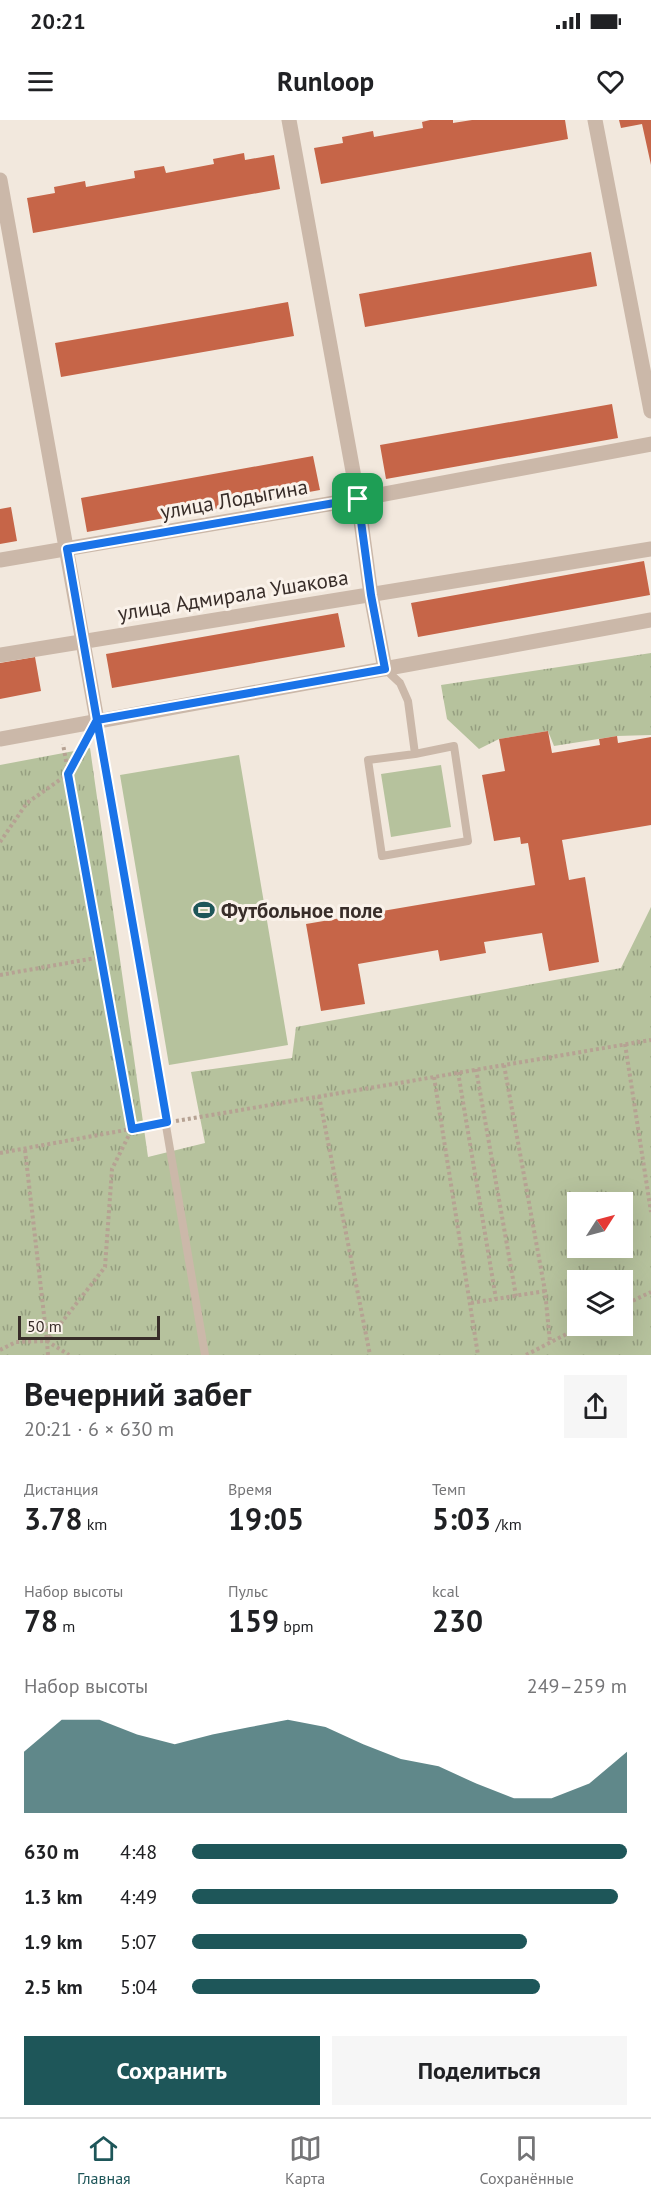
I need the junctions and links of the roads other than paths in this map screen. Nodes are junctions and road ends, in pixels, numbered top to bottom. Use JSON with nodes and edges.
{"nodes":[{"id":1,"x":289,"y":120,"type":"edge"},
{"id":2,"x":595,"y":120,"type":"edge"},
{"id":3,"x":0,"y":180,"type":"edge"},
{"id":4,"x":651,"y":411,"type":"edge"},
{"id":5,"x":651,"y":444,"type":"edge"},
{"id":6,"x":358,"y":499,"type":"junction"},
{"id":7,"x":67,"y":549,"type":"junction"},
{"id":8,"x":651,"y":549,"type":"edge"},
{"id":9,"x":0,"y":560,"type":"edge"},
{"id":10,"x":371,"y":595,"type":"junction"},
{"id":11,"x":651,"y":620,"type":"edge"},
{"id":12,"x":84,"y":640,"type":"junction"},
{"id":13,"x":0,"y":655,"type":"edge"},
{"id":14,"x":385,"y":669,"type":"junction"},
{"id":15,"x":97,"y":720,"type":"junction"},
{"id":16,"x":0,"y":739,"type":"edge"},
{"id":17,"x":415,"y":754,"type":"junction"},
{"id":18,"x":205,"y":1355,"type":"edge"}],
"edges":[{"from":1,"to":6,"type":"street"},
{"from":2,"to":4,"type":"street"},
{"from":3,"to":7,"type":"street"},
{"from":5,"to":6,"type":"street","name":"улица Лодыгина"},
{"from":6,"to":7,"type":"street","name":"улица Лодыгина"},
{"from":6,"to":10,"type":"street"},
{"from":7,"to":9,"type":"street","name":"улица Лодыгина"},
{"from":7,"to":12,"type":"street"},
{"from":8,"to":10,"type":"street","name":"улица Адмирала Ушакова"},
{"from":10,"to":12,"type":"street","name":"улица Адмирала Ушакова"},
{"from":10,"to":14,"type":"street"},
{"from":11,"to":14,"type":"street"},
{"from":12,"to":13,"type":"street","name":"улица Адмирала Ушакова"},
{"from":12,"to":15,"type":"street"},
{"from":14,"to":15,"type":"street"},
{"from":14,"to":17,"type":"lane"},
{"from":15,"to":16,"type":"street"},
{"from":15,"to":18,"type":"lane"},
{"from":17,"to":17,"type":"lane"}]}
